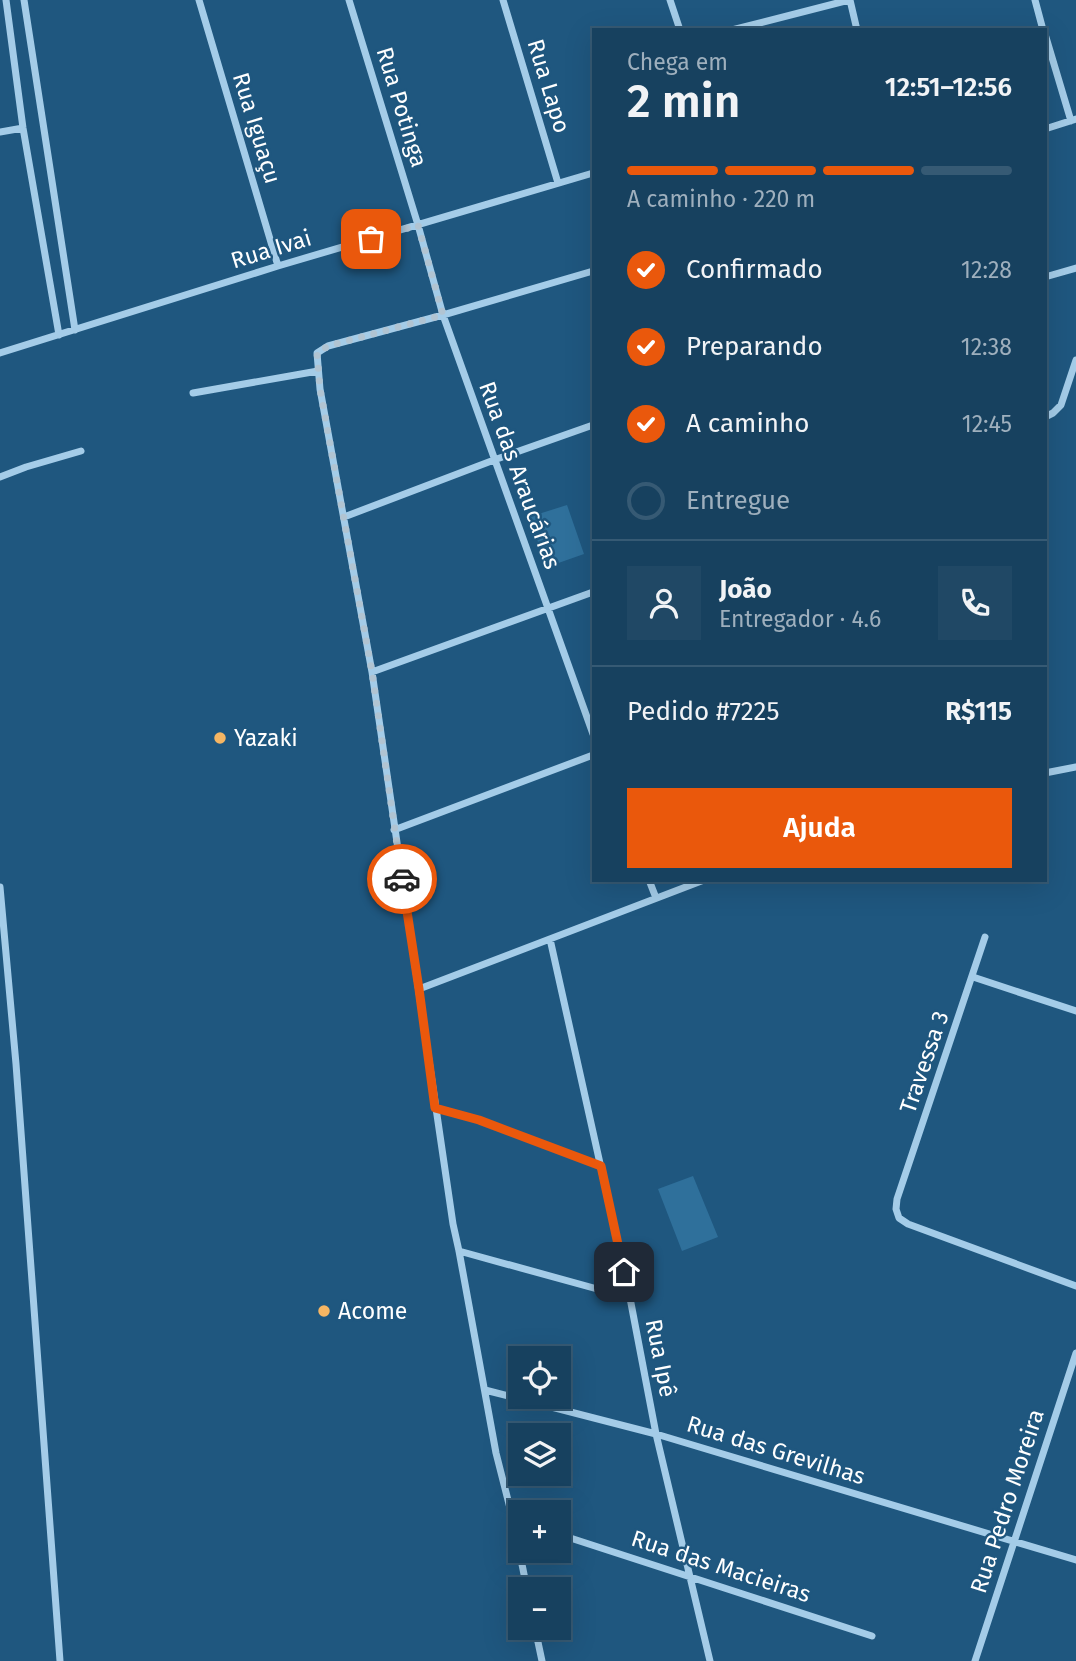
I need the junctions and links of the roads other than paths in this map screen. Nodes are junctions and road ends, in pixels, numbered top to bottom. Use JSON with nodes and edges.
{"nodes":[{"id":1,"x":6,"y":0,"type":"edge"},
{"id":2,"x":24,"y":0,"type":"edge"},
{"id":3,"x":198,"y":0,"type":"edge"},
{"id":4,"x":349,"y":0,"type":"edge"},
{"id":5,"x":503,"y":0,"type":"edge"},
{"id":6,"x":670,"y":0,"type":"edge"},
{"id":7,"x":849,"y":0,"type":"edge"},
{"id":8,"x":1035,"y":0,"type":"edge"},
{"id":9,"x":679,"y":28,"type":"edge"},
{"id":10,"x":741,"y":28,"type":"edge"},
{"id":11,"x":856,"y":28,"type":"edge"},
{"id":12,"x":1043,"y":28,"type":"edge"},
{"id":13,"x":1047,"y":41,"type":"edge"},
{"id":14,"x":1074,"y":120,"type":"edge"},
{"id":15,"x":23,"y":128,"type":"junction"},
{"id":16,"x":1047,"y":128,"type":"edge"},
{"id":17,"x":0,"y":132,"type":"edge"},
{"id":18,"x":592,"y":173,"type":"edge"},
{"id":19,"x":558,"y":183,"type":"junction"},
{"id":20,"x":418,"y":225,"type":"junction"},
{"id":21,"x":278,"y":267,"type":"junction"},
{"id":22,"x":1076,"y":268,"type":"edge"},
{"id":23,"x":592,"y":271,"type":"edge"},
{"id":24,"x":1047,"y":276,"type":"edge"},
{"id":25,"x":443,"y":315,"type":"junction"},
{"id":26,"x":75,"y":330,"type":"junction"},
{"id":27,"x":59,"y":335,"type":"junction"},
{"id":28,"x":0,"y":353,"type":"edge"},
{"id":29,"x":1076,"y":360,"type":"edge"},
{"id":30,"x":318,"y":372,"type":"junction"},
{"id":31,"x":193,"y":393,"type":"dead end"},
{"id":32,"x":1047,"y":416,"type":"edge"},
{"id":33,"x":592,"y":425,"type":"edge"},
{"id":34,"x":82,"y":451,"type":"dead end"},
{"id":35,"x":494,"y":460,"type":"junction"},
{"id":36,"x":0,"y":477,"type":"edge"},
{"id":37,"x":344,"y":517,"type":"junction"},
{"id":38,"x":592,"y":592,"type":"edge"},
{"id":39,"x":548,"y":609,"type":"junction"},
{"id":40,"x":372,"y":672,"type":"junction"},
{"id":41,"x":592,"y":731,"type":"edge"},
{"id":42,"x":592,"y":755,"type":"edge"},
{"id":43,"x":1076,"y":766,"type":"edge"},
{"id":44,"x":1047,"y":773,"type":"edge"},
{"id":45,"x":394,"y":830,"type":"junction"},
{"id":46,"x":650,"y":882,"type":"edge"},
{"id":47,"x":699,"y":882,"type":"edge"},
{"id":48,"x":0,"y":887,"type":"edge"},
{"id":49,"x":656,"y":898,"type":"junction"},
{"id":50,"x":985,"y":937,"type":"dead end"},
{"id":51,"x":550,"y":939,"type":"junction"},
{"id":52,"x":973,"y":977,"type":"junction"},
{"id":53,"x":419,"y":989,"type":"junction"},
{"id":54,"x":1076,"y":1011,"type":"edge"},
{"id":55,"x":435,"y":1108,"type":"junction"},
{"id":56,"x":601,"y":1166,"type":"junction"},
{"id":57,"x":459,"y":1251,"type":"junction"},
{"id":58,"x":1076,"y":1286,"type":"edge"},
{"id":59,"x":629,"y":1298,"type":"junction"},
{"id":60,"x":1076,"y":1353,"type":"edge"},
{"id":61,"x":485,"y":1390,"type":"junction"},
{"id":62,"x":656,"y":1434,"type":"junction"},
{"id":63,"x":510,"y":1500,"type":"edge"},
{"id":64,"x":571,"y":1538,"type":"edge"},
{"id":65,"x":1013,"y":1540,"type":"junction"},
{"id":66,"x":1076,"y":1560,"type":"edge"},
{"id":67,"x":690,"y":1576,"type":"junction"},
{"id":68,"x":872,"y":1636,"type":"dead end"},
{"id":69,"x":537,"y":1640,"type":"edge"},
{"id":70,"x":60,"y":1661,"type":"edge"},
{"id":71,"x":541,"y":1661,"type":"edge"},
{"id":72,"x":709,"y":1661,"type":"edge"},
{"id":73,"x":975,"y":1661,"type":"edge"}],
"edges":[{"from":1,"to":15,"type":"street"},
{"from":2,"to":26,"type":"street"},
{"from":3,"to":21,"type":"street","name":"Rua Iguaçu"},
{"from":4,"to":20,"type":"street","name":"Rua Potinga"},
{"from":5,"to":19,"type":"street","name":"Rua Lapo"},
{"from":6,"to":9,"type":"street"},
{"from":7,"to":10,"type":"street"},
{"from":7,"to":11,"type":"street"},
{"from":8,"to":12,"type":"street"},
{"from":13,"to":14,"type":"street"},
{"from":14,"to":16,"type":"street"},
{"from":15,"to":17,"type":"street"},
{"from":15,"to":27,"type":"street"},
{"from":18,"to":19,"type":"street","name":"Rua Ivai"},
{"from":19,"to":20,"type":"street","name":"Rua Ivai"},
{"from":20,"to":21,"type":"street","name":"Rua Ivai"},
{"from":20,"to":25,"type":"street","name":"Rua das Araucárias"},
{"from":21,"to":26,"type":"street","name":"Rua Ivai"},
{"from":22,"to":24,"type":"street"},
{"from":23,"to":25,"type":"street"},
{"from":25,"to":30,"type":"street"},
{"from":25,"to":35,"type":"street","name":"Rua das Araucárias"},
{"from":26,"to":27,"type":"street","name":"Rua Ivai"},
{"from":27,"to":28,"type":"street","name":"Rua Ivai"},
{"from":29,"to":32,"type":"street"},
{"from":30,"to":31,"type":"street"},
{"from":30,"to":37,"type":"street"},
{"from":33,"to":35,"type":"street"},
{"from":34,"to":36,"type":"street"},
{"from":35,"to":37,"type":"street"},
{"from":35,"to":39,"type":"street","name":"Rua das Araucárias"},
{"from":37,"to":40,"type":"street"},
{"from":38,"to":39,"type":"street"},
{"from":39,"to":40,"type":"street"},
{"from":39,"to":41,"type":"street","name":"Rua das Araucárias"},
{"from":40,"to":45,"type":"street"},
{"from":42,"to":45,"type":"street"},
{"from":43,"to":44,"type":"street"},
{"from":45,"to":53,"type":"street"},
{"from":46,"to":49,"type":"street"},
{"from":47,"to":49,"type":"street"},
{"from":48,"to":70,"type":"street"},
{"from":49,"to":51,"type":"street"},
{"from":50,"to":52,"type":"street","name":"Travessa 3"},
{"from":51,"to":53,"type":"street"},
{"from":51,"to":56,"type":"street","name":"Rua Ipê"},
{"from":52,"to":54,"type":"street"},
{"from":52,"to":58,"type":"street","name":"Travessa 3"},
{"from":53,"to":55,"type":"street"},
{"from":55,"to":56,"type":"street"},
{"from":55,"to":57,"type":"street"},
{"from":56,"to":59,"type":"street","name":"Rua Ipê"},
{"from":57,"to":59,"type":"street"},
{"from":57,"to":61,"type":"street"},
{"from":59,"to":62,"type":"street","name":"Rua Ipê"},
{"from":60,"to":65,"type":"street","name":"Rua Pedro Moreira"},
{"from":61,"to":62,"type":"street","name":"Rua das Grevilhas"},
{"from":61,"to":63,"type":"street"},
{"from":62,"to":65,"type":"street","name":"Rua das Grevilhas"},
{"from":62,"to":67,"type":"street","name":"Rua Ipê"},
{"from":64,"to":67,"type":"street","name":"Rua das Macieiras"},
{"from":65,"to":66,"type":"street","name":"Rua das Grevilhas"},
{"from":65,"to":73,"type":"street","name":"Rua Pedro Moreira"},
{"from":67,"to":68,"type":"street","name":"Rua das Macieiras"},
{"from":67,"to":72,"type":"street","name":"Rua Ipê"},
{"from":69,"to":71,"type":"street"}]}
